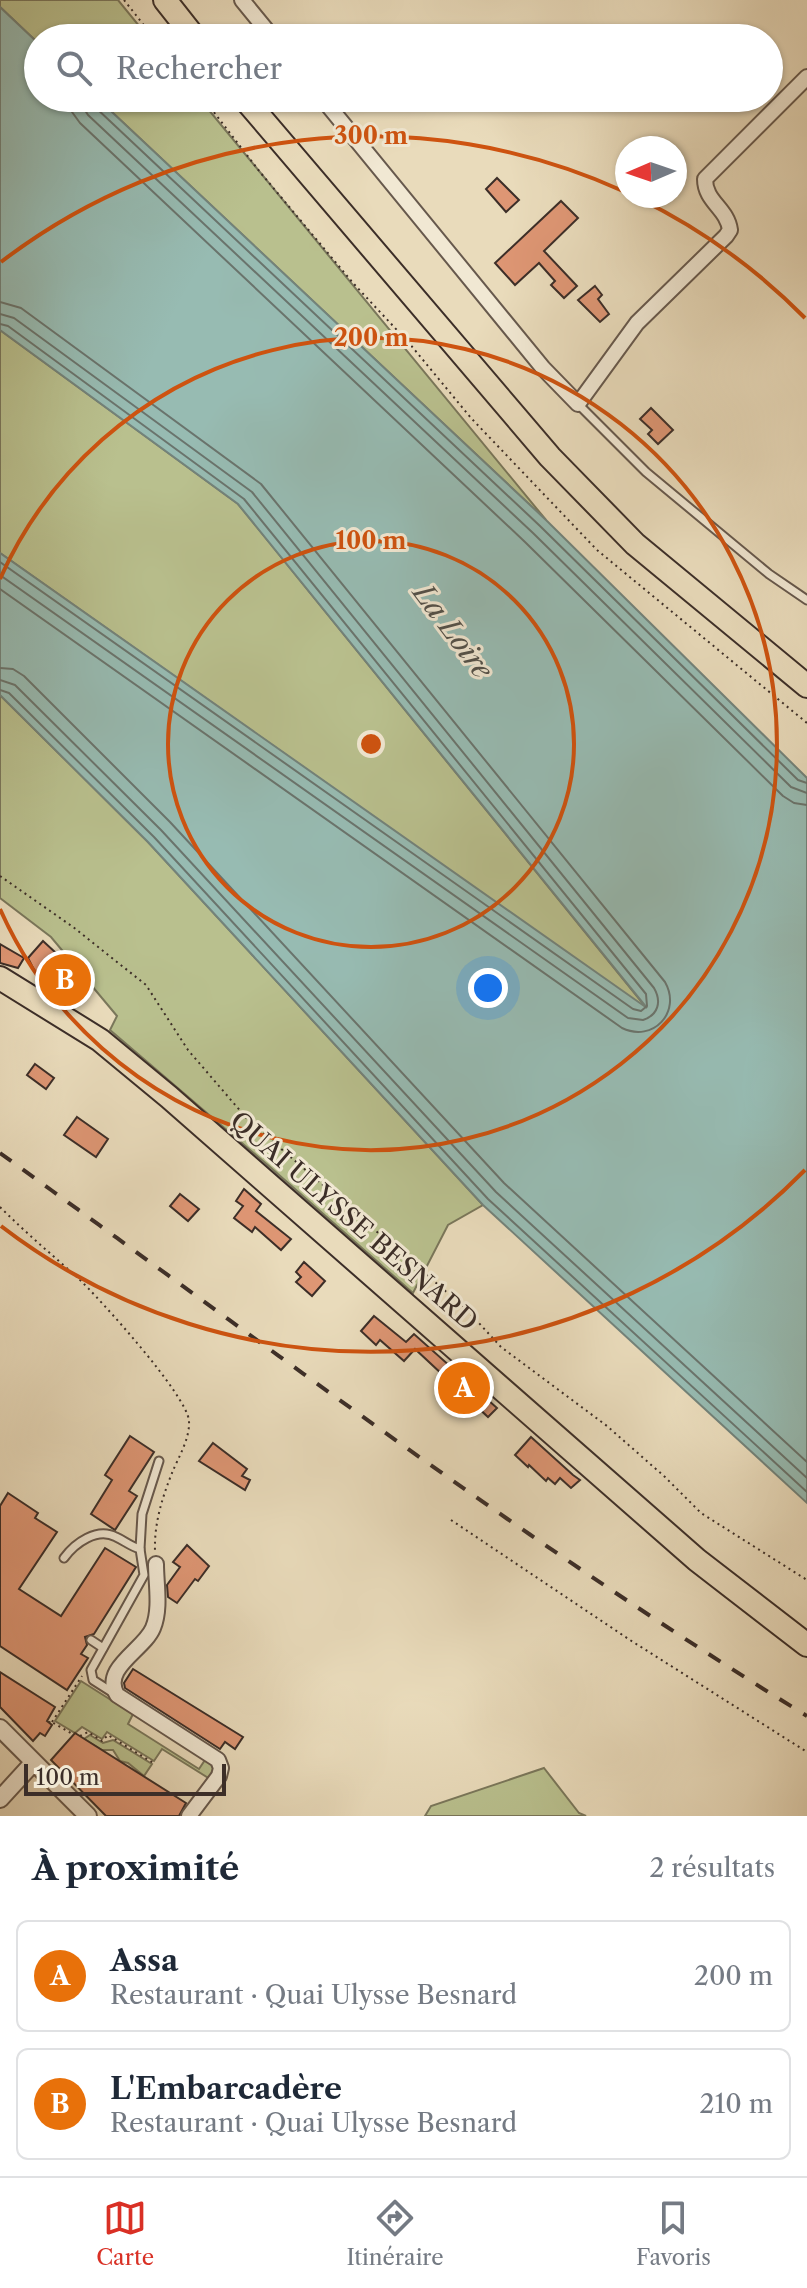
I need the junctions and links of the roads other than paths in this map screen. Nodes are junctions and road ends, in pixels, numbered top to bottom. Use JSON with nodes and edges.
{"nodes":[{"id":1,"x":165,"y":0,"type":"edge"},
{"id":2,"x":242,"y":0,"type":"edge"},
{"id":3,"x":184,"y":24,"type":"edge"},
{"id":4,"x":262,"y":24,"type":"edge"},
{"id":5,"x":807,"y":77,"type":"edge"},
{"id":6,"x":783,"y":101,"type":"edge"},
{"id":7,"x":256,"y":112,"type":"edge"},
{"id":8,"x":333,"y":112,"type":"edge"},
{"id":9,"x":772,"y":112,"type":"edge"},
{"id":10,"x":578,"y":404,"type":"junction"},
{"id":11,"x":807,"y":600,"type":"edge"},
{"id":12,"x":807,"y":686,"type":"edge"},
{"id":13,"x":0,"y":978,"type":"edge"},
{"id":14,"x":159,"y":1461,"type":"dead end"},
{"id":15,"x":140,"y":1549,"type":"junction"},
{"id":16,"x":64,"y":1558,"type":"dead end"},
{"id":17,"x":156,"y":1564,"type":"road end"},
{"id":18,"x":91,"y":1640,"type":"dead end"},
{"id":19,"x":807,"y":1645,"type":"edge"},
{"id":20,"x":103,"y":1648,"type":"junction"},
{"id":21,"x":117,"y":1695,"type":"junction"},
{"id":22,"x":0,"y":1728,"type":"edge"},
{"id":23,"x":33,"y":1763,"type":"junction"},
{"id":24,"x":0,"y":1799,"type":"edge"},
{"id":25,"x":88,"y":1816,"type":"edge"},
{"id":26,"x":189,"y":1816,"type":"edge"}],
"edges":[{"from":1,"to":3,"type":"main road"},
{"from":2,"to":4,"type":"street"},
{"from":5,"to":6,"type":"street"},
{"from":7,"to":12,"type":"main road"},
{"from":8,"to":10,"type":"street"},
{"from":9,"to":10,"type":"street"},
{"from":10,"to":11,"type":"lane"},
{"from":13,"to":19,"type":"main road","name":"QUAI ULYSSE BESNARD"},
{"from":14,"to":15,"type":"lane"},
{"from":15,"to":16,"type":"lane"},
{"from":15,"to":20,"type":"lane"},
{"from":17,"to":21,"type":"street"},
{"from":18,"to":20,"type":"lane"},
{"from":20,"to":21,"type":"lane"},
{"from":21,"to":26,"type":"street"},
{"from":22,"to":23,"type":"street"},
{"from":23,"to":24,"type":"street"},
{"from":23,"to":25,"type":"street"}]}
